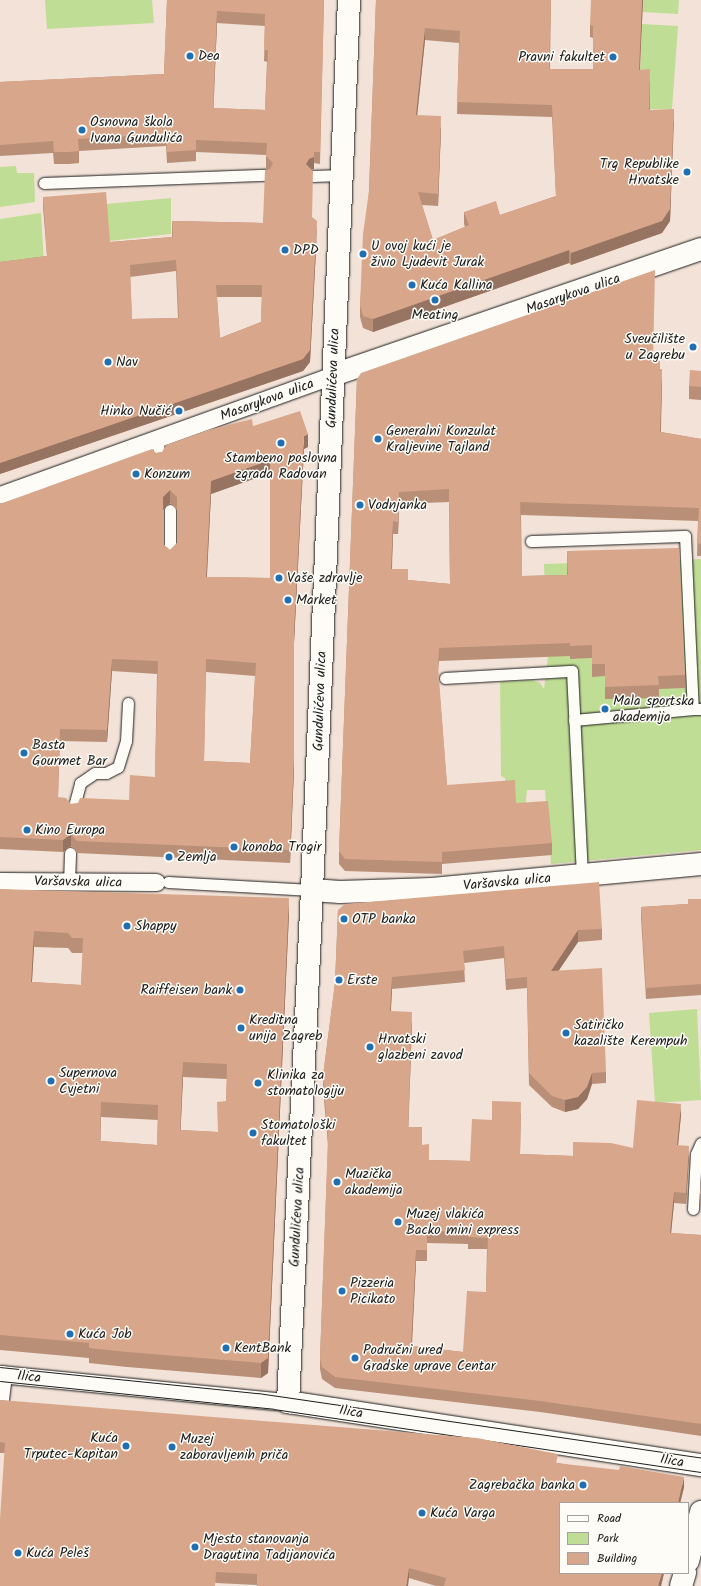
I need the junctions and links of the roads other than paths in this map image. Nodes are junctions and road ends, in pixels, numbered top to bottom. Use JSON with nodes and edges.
{"nodes":[{"id":1,"x":349,"y":0,"type":"edge"},
{"id":2,"x":266,"y":175,"type":"edge"},
{"id":3,"x":342,"y":175,"type":"junction"},
{"id":4,"x":313,"y":176,"type":"edge"},
{"id":5,"x":44,"y":183,"type":"dead end"},
{"id":6,"x":701,"y":249,"type":"edge"},
{"id":7,"x":333,"y":375,"type":"junction"},
{"id":8,"x":158,"y":439,"type":"junction"},
{"id":9,"x":159,"y":459,"type":"edge"},
{"id":10,"x":0,"y":495,"type":"edge"},
{"id":11,"x":170,"y":510,"type":"edge"},
{"id":12,"x":531,"y":541,"type":"dead end"},
{"id":13,"x":170,"y":556,"type":"edge"},
{"id":14,"x":445,"y":678,"type":"dead end"},
{"id":15,"x":128,"y":703,"type":"dead end"},
{"id":16,"x":697,"y":709,"type":"edge"},
{"id":17,"x":574,"y":720,"type":"junction"},
{"id":18,"x":73,"y":810,"type":"edge"},
{"id":19,"x":70,"y":853,"type":"edge"},
{"id":20,"x":701,"y":864,"type":"edge"},
{"id":21,"x":582,"y":876,"type":"junction"},
{"id":22,"x":0,"y":881,"type":"edge"},
{"id":23,"x":162,"y":882,"type":"joint"},
{"id":24,"x":69,"y":883,"type":"junction"},
{"id":25,"x":312,"y":890,"type":"junction"},
{"id":26,"x":701,"y":1143,"type":"edge"},
{"id":27,"x":693,"y":1209,"type":"dead end"},
{"id":28,"x":1,"y":1374,"type":"edge"},
{"id":29,"x":0,"y":1399,"type":"edge"},
{"id":30,"x":288,"y":1402,"type":"junction"},
{"id":31,"x":701,"y":1465,"type":"edge"},
{"id":32,"x":701,"y":1512,"type":"edge"},
{"id":33,"x":689,"y":1556,"type":"edge"},
{"id":34,"x":684,"y":1574,"type":"edge"},
{"id":35,"x":681,"y":1586,"type":"edge"}],
"edges":[{"from":1,"to":3,"type":"street","name":"Gundulićeva ulica"},
{"from":2,"to":5,"type":"lane"},
{"from":3,"to":4,"type":"lane"},
{"from":3,"to":7,"type":"street","name":"Gundulićeva ulica"},
{"from":6,"to":7,"type":"street","name":"Masarykova ulica"},
{"from":7,"to":8,"type":"street","name":"Masarykova ulica"},
{"from":7,"to":25,"type":"street","name":"Gundulićeva ulica"},
{"from":8,"to":9,"type":"lane"},
{"from":8,"to":10,"type":"street","name":"Masarykova ulica"},
{"from":11,"to":13,"type":"lane"},
{"from":12,"to":16,"type":"lane"},
{"from":14,"to":17,"type":"lane"},
{"from":15,"to":18,"type":"lane"},
{"from":16,"to":17,"type":"lane"},
{"from":17,"to":21,"type":"lane"},
{"from":19,"to":24,"type":"lane"},
{"from":20,"to":21,"type":"street","name":"Varšavska ulica"},
{"from":21,"to":25,"type":"street","name":"Varšavska ulica"},
{"from":22,"to":24,"type":"street","name":"Varšavska ulica"},
{"from":23,"to":24,"type":"street","name":"Varšavska ulica"},
{"from":23,"to":25,"type":"lane"},
{"from":25,"to":30,"type":"street","name":"Gundulićeva ulica"},
{"from":26,"to":27,"type":"lane"},
{"from":28,"to":29,"type":"street"},
{"from":28,"to":30,"type":"street","name":"Ilica"},
{"from":30,"to":31,"type":"street","name":"Ilica"},
{"from":32,"to":33,"type":"street"},
{"from":34,"to":35,"type":"street"}]}
